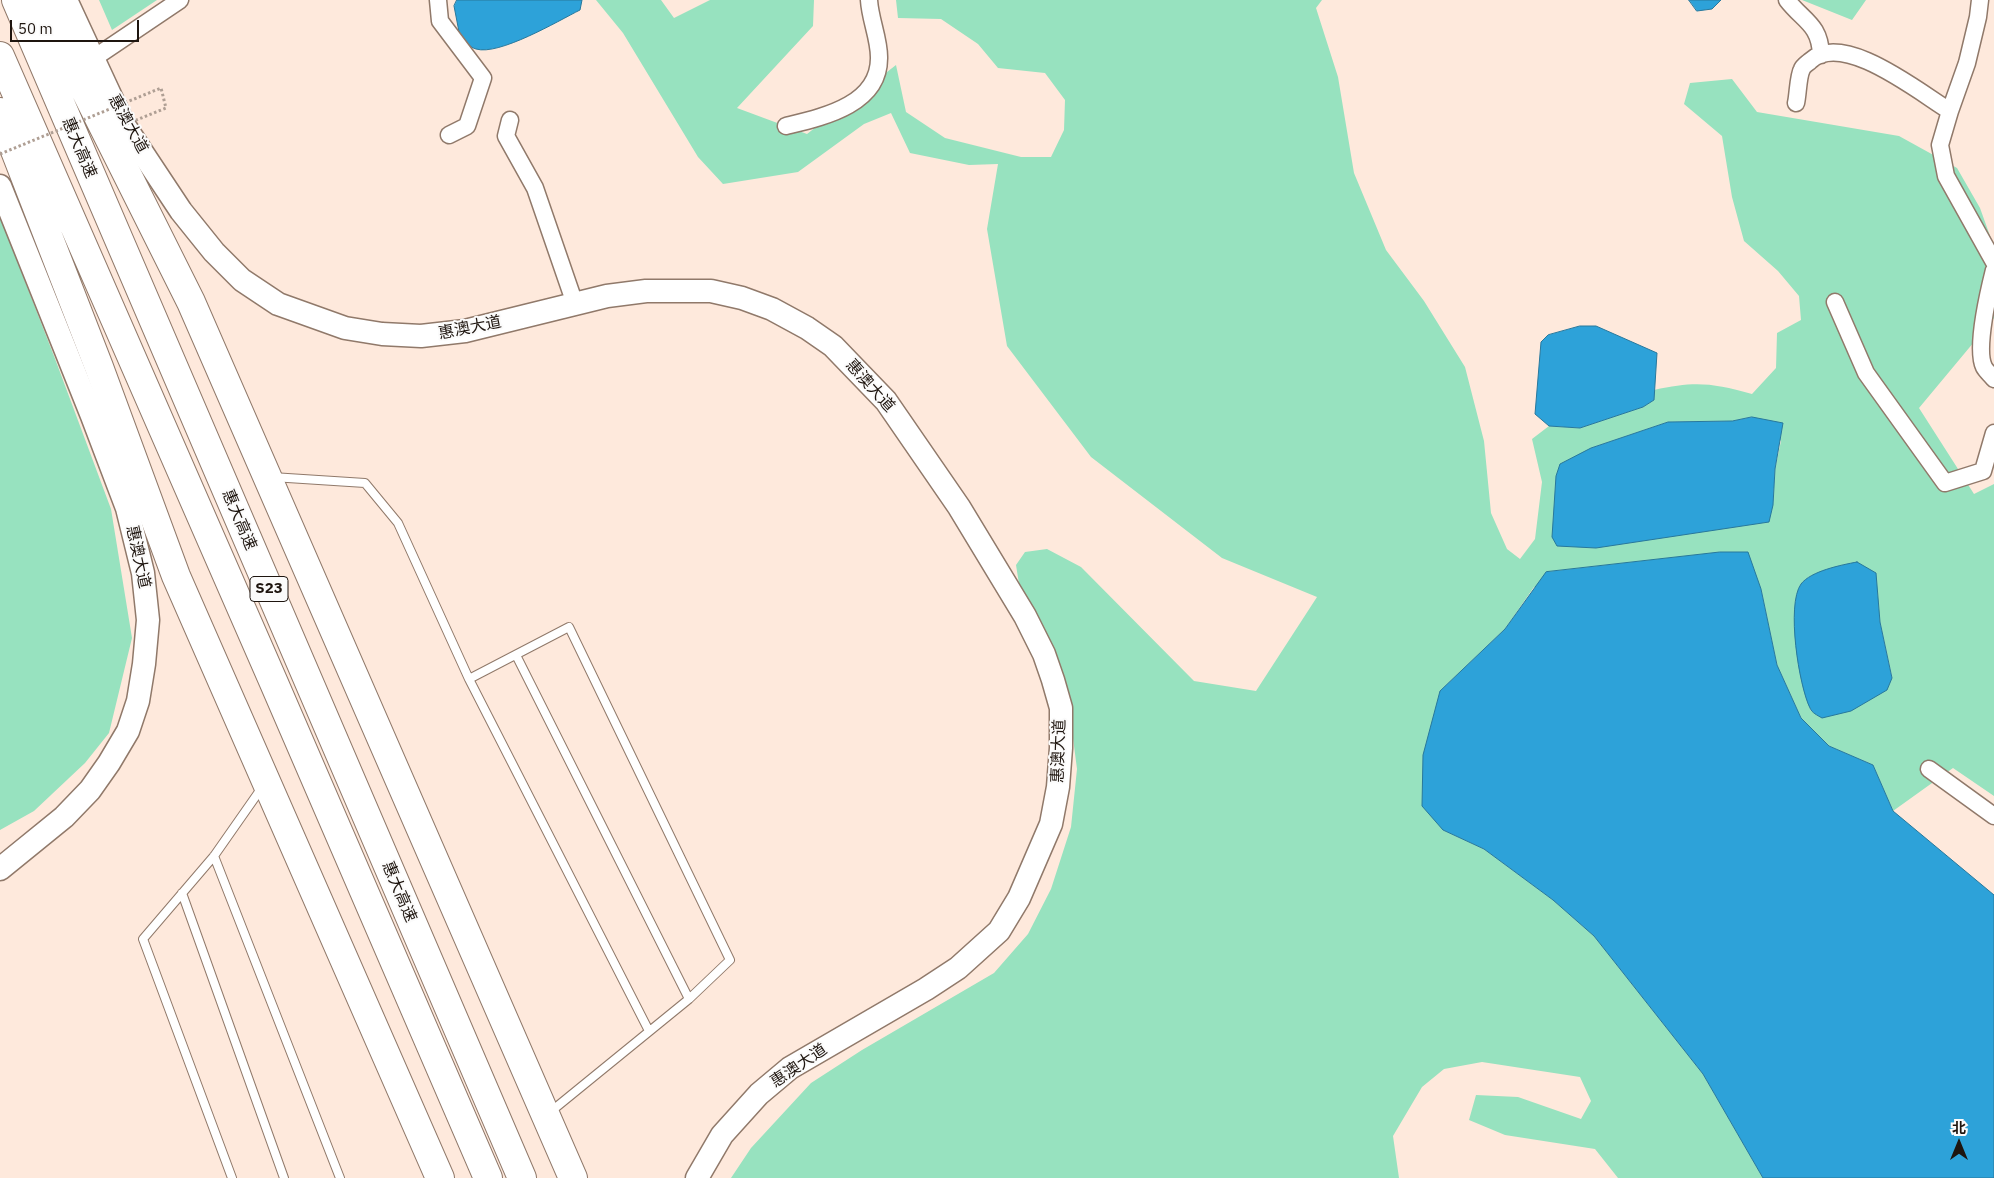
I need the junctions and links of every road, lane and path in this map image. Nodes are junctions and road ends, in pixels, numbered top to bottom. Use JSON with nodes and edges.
{"nodes":[{"id":1,"x":16,"y":0,"type":"edge"},
{"id":2,"x":40,"y":0,"type":"edge"},
{"id":3,"x":66,"y":0,"type":"edge"},
{"id":4,"x":180,"y":0,"type":"edge"},
{"id":5,"x":438,"y":0,"type":"edge"},
{"id":6,"x":869,"y":0,"type":"edge"},
{"id":7,"x":1787,"y":0,"type":"edge"},
{"id":8,"x":1980,"y":0,"type":"edge"},
{"id":9,"x":1820,"y":55,"type":"junction"},
{"id":10,"x":0,"y":56,"type":"edge"},
{"id":11,"x":94,"y":58,"type":"junction"},
{"id":12,"x":1796,"y":103,"type":"dead end"},
{"id":13,"x":1950,"y":111,"type":"junction"},
{"id":14,"x":0,"y":112,"type":"edge"},
{"id":15,"x":510,"y":120,"type":"dead end"},
{"id":16,"x":124,"y":124,"type":"junction"},
{"id":17,"x":786,"y":126,"type":"dead end"},
{"id":18,"x":449,"y":135,"type":"dead end"},
{"id":19,"x":0,"y":154,"type":"edge"},
{"id":20,"x":0,"y":186,"type":"edge"},
{"id":21,"x":1994,"y":262,"type":"edge"},
{"id":22,"x":1994,"y":270,"type":"edge"},
{"id":23,"x":1835,"y":302,"type":"dead end"},
{"id":24,"x":575,"y":304,"type":"junction"},
{"id":25,"x":1994,"y":379,"type":"edge"},
{"id":26,"x":1994,"y":433,"type":"edge"},
{"id":27,"x":1988,"y":475,"type":"edge"},
{"id":28,"x":269,"y":477,"type":"junction"},
{"id":29,"x":516,"y":655,"type":"junction"},
{"id":30,"x":469,"y":679,"type":"junction"},
{"id":31,"x":1929,"y":769,"type":"dead end"},
{"id":32,"x":265,"y":782,"type":"junction"},
{"id":33,"x":1994,"y":816,"type":"edge"},
{"id":34,"x":214,"y":856,"type":"junction"},
{"id":35,"x":0,"y":869,"type":"edge"},
{"id":36,"x":182,"y":893,"type":"junction"},
{"id":37,"x":689,"y":999,"type":"junction"},
{"id":38,"x":649,"y":1031,"type":"junction"},
{"id":39,"x":546,"y":1116,"type":"junction"},
{"id":40,"x":232,"y":1178,"type":"edge"},
{"id":41,"x":284,"y":1178,"type":"edge"},
{"id":42,"x":340,"y":1178,"type":"edge"},
{"id":43,"x":440,"y":1178,"type":"edge"},
{"id":44,"x":488,"y":1178,"type":"edge"},
{"id":45,"x":522,"y":1178,"type":"edge"},
{"id":46,"x":573,"y":1178,"type":"edge"},
{"id":47,"x":698,"y":1178,"type":"edge"}],
"edges":[{"from":1,"to":45,"type":"highway","name":"惠大高速","number":"S23"},
{"from":2,"to":28,"type":"highway"},
{"from":3,"to":11,"type":"street","name":"惠澳大道"},
{"from":4,"to":11,"type":"street"},
{"from":5,"to":18,"type":"street"},
{"from":6,"to":17,"type":"street"},
{"from":7,"to":9,"type":"street"},
{"from":8,"to":13,"type":"street"},
{"from":9,"to":12,"type":"street"},
{"from":9,"to":13,"type":"street"},
{"from":10,"to":44,"type":"highway","name":"惠大高速","number":"S23"},
{"from":11,"to":16,"type":"street","name":"惠澳大道"},
{"from":13,"to":21,"type":"street"},
{"from":14,"to":32,"type":"highway"},
{"from":15,"to":24,"type":"street"},
{"from":16,"to":19,"type":"path","bridge":true},
{"from":16,"to":24,"type":"street","name":"惠澳大道"},
{"from":20,"to":35,"type":"street","name":"惠澳大道"},
{"from":22,"to":25,"type":"street"},
{"from":23,"to":27,"type":"street"},
{"from":24,"to":47,"type":"street","name":"惠澳大道"},
{"from":26,"to":27,"type":"street"},
{"from":28,"to":30,"type":"lane"},
{"from":28,"to":39,"type":"highway"},
{"from":29,"to":30,"type":"lane"},
{"from":29,"to":37,"type":"lane"},
{"from":29,"to":37,"type":"lane"},
{"from":30,"to":38,"type":"lane"},
{"from":31,"to":33,"type":"street"},
{"from":32,"to":34,"type":"lane"},
{"from":32,"to":43,"type":"highway"},
{"from":34,"to":36,"type":"lane"},
{"from":34,"to":42,"type":"lane"},
{"from":36,"to":40,"type":"lane"},
{"from":36,"to":41,"type":"lane"},
{"from":37,"to":38,"type":"lane"},
{"from":38,"to":39,"type":"lane"},
{"from":39,"to":46,"type":"highway"}]}
